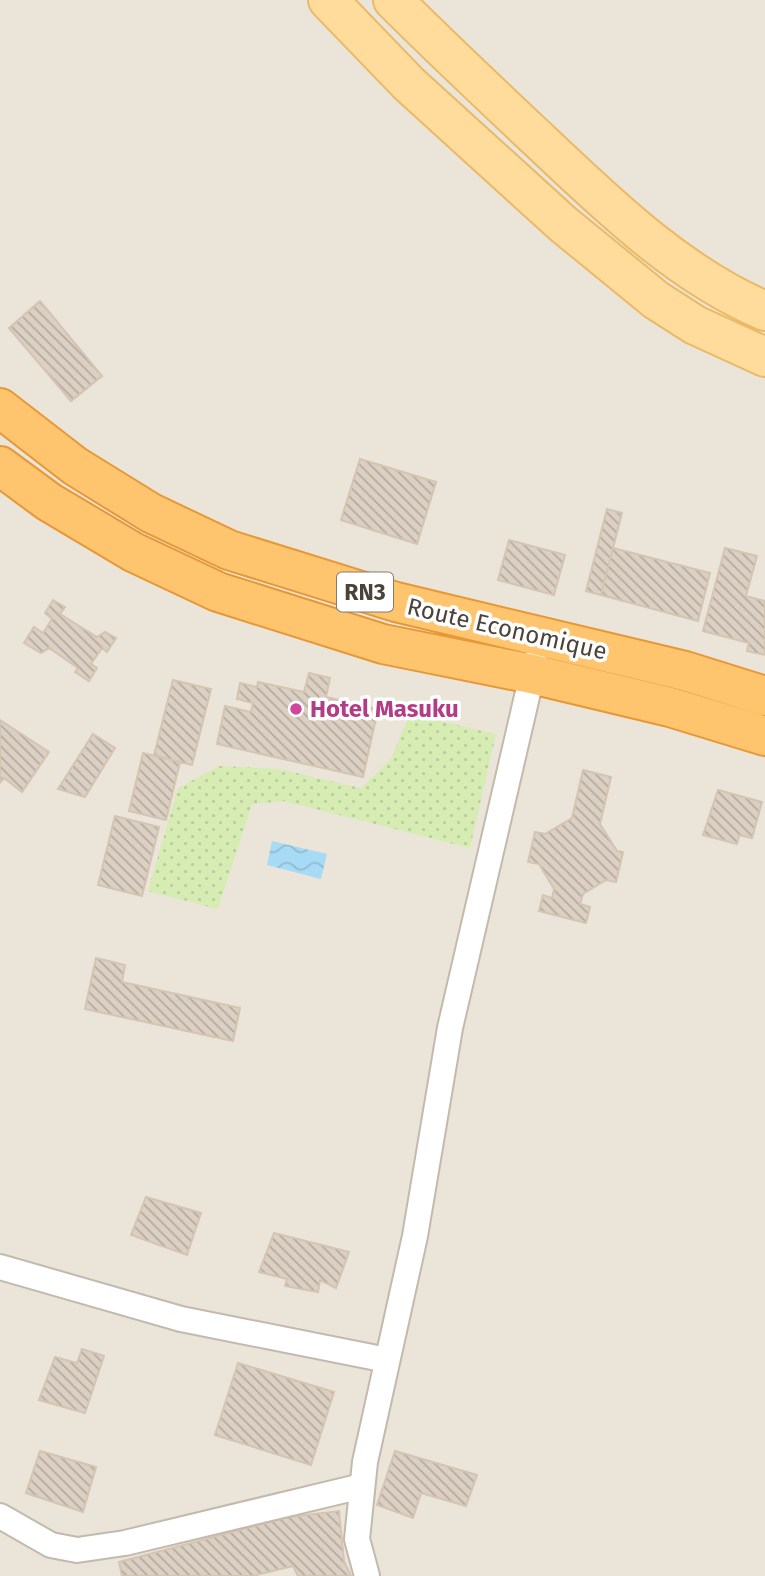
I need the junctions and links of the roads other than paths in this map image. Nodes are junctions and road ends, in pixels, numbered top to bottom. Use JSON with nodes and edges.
{"nodes":[{"id":1,"x":328,"y":0,"type":"edge"},
{"id":2,"x":393,"y":0,"type":"edge"},
{"id":3,"x":765,"y":311,"type":"edge"},
{"id":4,"x":765,"y":358,"type":"edge"},
{"id":5,"x":0,"y":408,"type":"edge"},
{"id":6,"x":0,"y":466,"type":"edge"},
{"id":7,"x":540,"y":637,"type":"junction"},
{"id":8,"x":532,"y":674,"type":"junction"},
{"id":9,"x":765,"y":696,"type":"edge"},
{"id":10,"x":765,"y":736,"type":"edge"},
{"id":11,"x":0,"y":1267,"type":"edge"},
{"id":12,"x":387,"y":1360,"type":"junction"},
{"id":13,"x":362,"y":1486,"type":"junction"},
{"id":14,"x":0,"y":1516,"type":"edge"},
{"id":15,"x":367,"y":1576,"type":"edge"}],
"edges":[{"from":1,"to":4,"type":"main road"},
{"from":2,"to":3,"type":"main road"},
{"from":5,"to":7,"type":"highway","name":"Route Economique","number":"RN3"},
{"from":6,"to":8,"type":"highway","name":"Route Economique","number":"RN3"},
{"from":7,"to":8,"type":"street"},
{"from":7,"to":9,"type":"highway","name":"Route Economique","number":"RN3"},
{"from":8,"to":10,"type":"highway","name":"Route Economique","number":"RN3"},
{"from":8,"to":12,"type":"street"},
{"from":11,"to":12,"type":"street"},
{"from":12,"to":13,"type":"street"},
{"from":13,"to":14,"type":"street"},
{"from":13,"to":15,"type":"street"}]}
